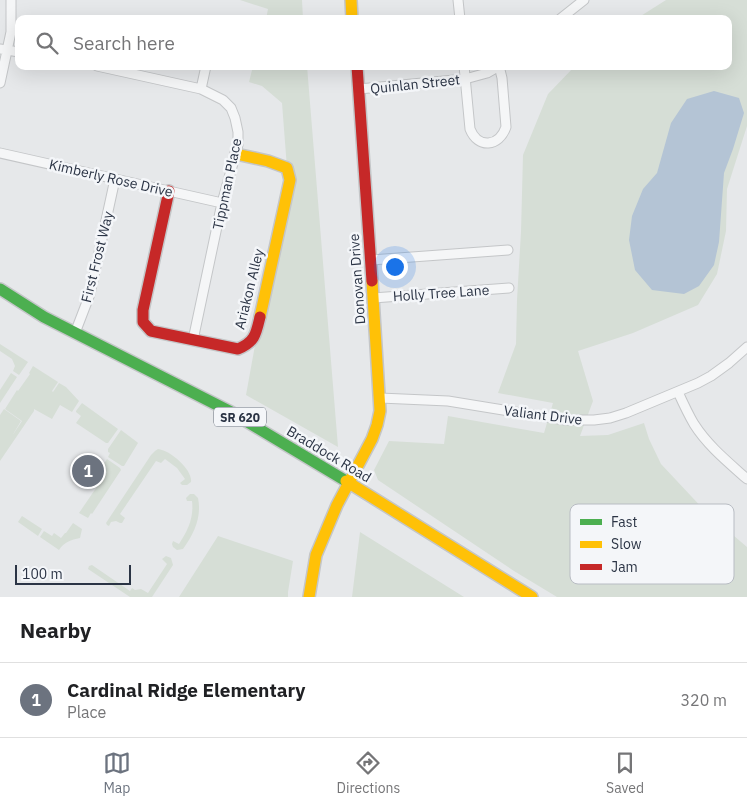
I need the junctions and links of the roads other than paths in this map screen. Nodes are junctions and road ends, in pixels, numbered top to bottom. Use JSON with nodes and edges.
{"nodes":[{"id":1,"x":11,"y":0,"type":"edge"},
{"id":2,"x":351,"y":0,"type":"edge"},
{"id":3,"x":458,"y":0,"type":"edge"},
{"id":4,"x":584,"y":0,"type":"edge"},
{"id":5,"x":352,"y":15,"type":"edge"},
{"id":6,"x":460,"y":15,"type":"edge"},
{"id":7,"x":565,"y":15,"type":"edge"},
{"id":8,"x":4,"y":50,"type":"edge"},
{"id":9,"x":115,"y":70,"type":"edge"},
{"id":10,"x":205,"y":70,"type":"edge"},
{"id":11,"x":357,"y":70,"type":"edge"},
{"id":12,"x":464,"y":70,"type":"edge"},
{"id":13,"x":490,"y":70,"type":"edge"},
{"id":14,"x":500,"y":70,"type":"edge"},
{"id":15,"x":465,"y":79,"type":"junction"},
{"id":16,"x":0,"y":84,"type":"edge"},
{"id":17,"x":201,"y":89,"type":"junction"},
{"id":18,"x":359,"y":89,"type":"junction"},
{"id":19,"x":0,"y":153,"type":"edge"},
{"id":20,"x":236,"y":154,"type":"junction"},
{"id":21,"x":115,"y":179,"type":"junction"},
{"id":22,"x":169,"y":191,"type":"junction"},
{"id":23,"x":222,"y":203,"type":"junction"},
{"id":24,"x":508,"y":250,"type":"dead end"},
{"id":25,"x":371,"y":260,"type":"junction"},
{"id":26,"x":509,"y":288,"type":"dead end"},
{"id":27,"x":0,"y":289,"type":"edge"},
{"id":28,"x":373,"y":298,"type":"junction"},
{"id":29,"x":75,"y":333,"type":"junction"},
{"id":30,"x":193,"y":340,"type":"junction"},
{"id":31,"x":747,"y":347,"type":"edge"},
{"id":32,"x":678,"y":392,"type":"junction"},
{"id":33,"x":380,"y":398,"type":"junction"},
{"id":34,"x":747,"y":479,"type":"edge"},
{"id":35,"x":349,"y":483,"type":"junction"},
{"id":36,"x":309,"y":597,"type":"edge"},
{"id":37,"x":532,"y":597,"type":"edge"}],
"edges":[{"from":1,"to":8,"type":"street"},
{"from":2,"to":5,"type":"street"},
{"from":3,"to":6,"type":"street"},
{"from":4,"to":7,"type":"street"},
{"from":8,"to":16,"type":"street"},
{"from":9,"to":17,"type":"street","name":"Tippman Place"},
{"from":10,"to":17,"type":"street"},
{"from":11,"to":18,"type":"street","name":"Donovan Drive"},
{"from":12,"to":15,"type":"street"},
{"from":13,"to":15,"type":"street","name":"Quinlan Street"},
{"from":14,"to":15,"type":"street"},
{"from":15,"to":18,"type":"street","name":"Quinlan Street"},
{"from":17,"to":20,"type":"street","name":"Tippman Place"},
{"from":18,"to":25,"type":"street","name":"Donovan Drive"},
{"from":19,"to":21,"type":"street","name":"Kimberly Rose Drive"},
{"from":20,"to":23,"type":"street","name":"Tippman Place"},
{"from":20,"to":30,"type":"street","name":"Ariakon Alley"},
{"from":21,"to":22,"type":"street","name":"Kimberly Rose Drive"},
{"from":21,"to":29,"type":"street","name":"First Frost Way"},
{"from":22,"to":23,"type":"street","name":"Kimberly Rose Drive"},
{"from":22,"to":30,"type":"street","name":"Ariakon Alley"},
{"from":23,"to":30,"type":"street","name":"Tippman Place"},
{"from":24,"to":25,"type":"street"},
{"from":25,"to":28,"type":"street","name":"Donovan Drive"},
{"from":26,"to":28,"type":"street","name":"Holly Tree Lane"},
{"from":27,"to":29,"type":"street","name":"Braddock Road","number":"SR 620"},
{"from":28,"to":33,"type":"street","name":"Donovan Drive"},
{"from":29,"to":35,"type":"street","name":"Braddock Road","number":"SR 620"},
{"from":31,"to":32,"type":"street","name":"Valiant Drive"},
{"from":32,"to":33,"type":"street","name":"Valiant Drive"},
{"from":32,"to":34,"type":"street"},
{"from":33,"to":35,"type":"street","name":"Donovan Drive"},
{"from":35,"to":36,"type":"street","name":"Donovan Drive"},
{"from":35,"to":37,"type":"street","name":"Braddock Road","number":"SR 620"}]}
